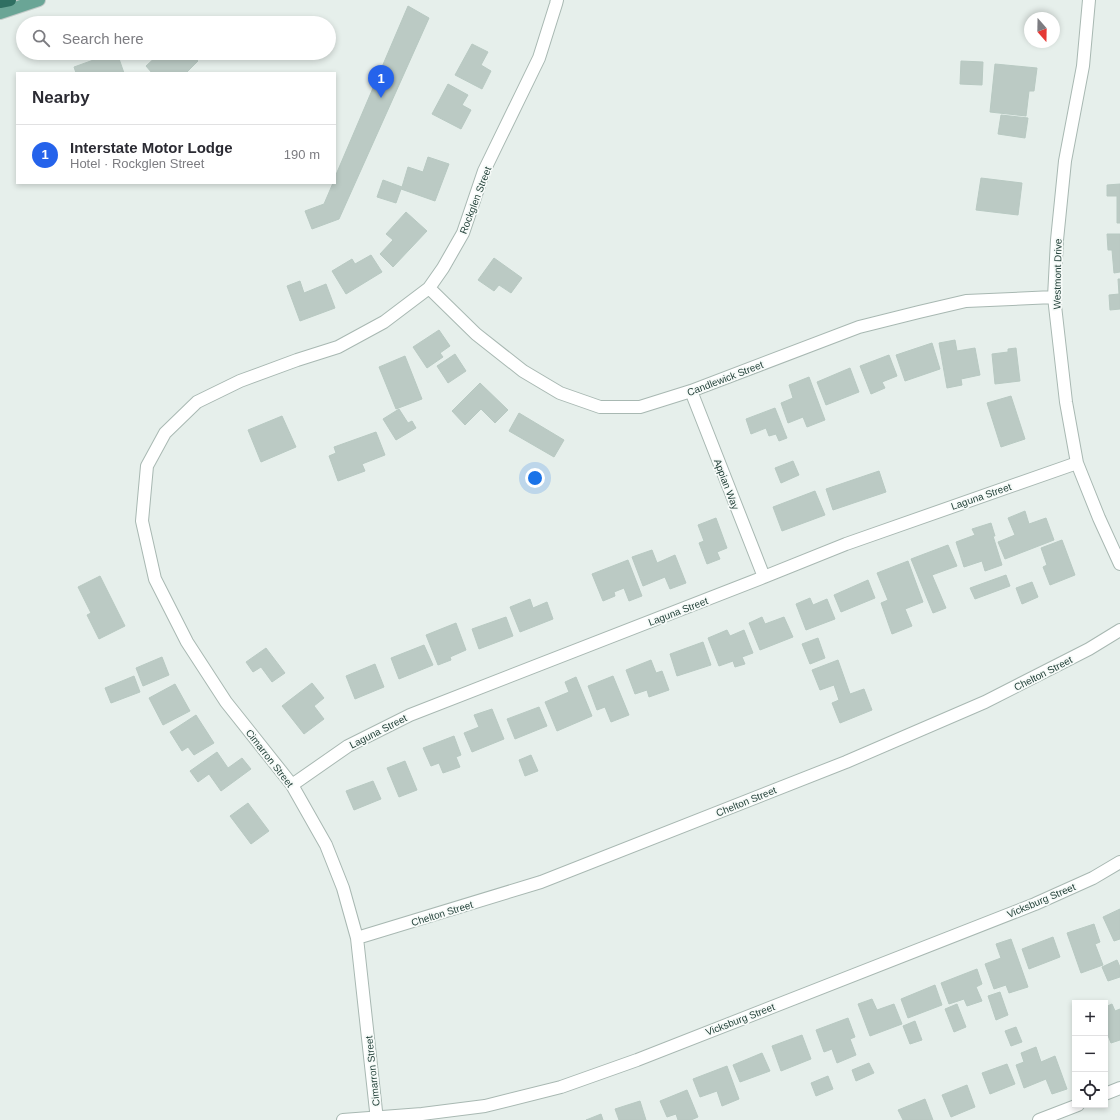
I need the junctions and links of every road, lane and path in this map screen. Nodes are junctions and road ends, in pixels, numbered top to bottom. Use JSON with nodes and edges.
{"nodes":[{"id":1,"x":10,"y":0,"type":"edge"},
{"id":2,"x":39,"y":0,"type":"edge"},
{"id":3,"x":556,"y":0,"type":"edge"},
{"id":4,"x":1089,"y":0,"type":"edge"},
{"id":5,"x":0,"y":2,"type":"edge"},
{"id":6,"x":0,"y":13,"type":"edge"},
{"id":7,"x":429,"y":288,"type":"junction"},
{"id":8,"x":1054,"y":297,"type":"junction"},
{"id":9,"x":691,"y":391,"type":"junction"},
{"id":10,"x":180,"y":419,"type":"joint"},
{"id":11,"x":1077,"y":463,"type":"junction"},
{"id":12,"x":1120,"y":564,"type":"edge"},
{"id":13,"x":764,"y":578,"type":"junction"},
{"id":14,"x":1120,"y":630,"type":"edge"},
{"id":15,"x":292,"y":785,"type":"junction"},
{"id":16,"x":1120,"y":862,"type":"edge"},
{"id":17,"x":357,"y":938,"type":"junction"},
{"id":18,"x":1120,"y":1088,"type":"edge"},
{"id":19,"x":1108,"y":1093,"type":"edge"},
{"id":20,"x":1072,"y":1107,"type":"edge"},
{"id":21,"x":377,"y":1119,"type":"edge"},
{"id":22,"x":343,"y":1120,"type":"edge"},
{"id":23,"x":1039,"y":1120,"type":"edge"}],
"edges":[{"from":1,"to":5,"type":"highway"},
{"from":2,"to":6,"type":"main road"},
{"from":3,"to":7,"type":"street","name":"Rockglen Street"},
{"from":4,"to":8,"type":"street","name":"Westmont Drive"},
{"from":7,"to":9,"type":"street","name":"Candlewick Street"},
{"from":7,"to":10,"type":"street","name":"Rockglen Street"},
{"from":8,"to":9,"type":"street","name":"Candlewick Street"},
{"from":8,"to":11,"type":"street","name":"Westmont Drive"},
{"from":9,"to":13,"type":"street","name":"Appian Way"},
{"from":10,"to":15,"type":"street","name":"Cimarron Street"},
{"from":11,"to":12,"type":"street","name":"Westmont Drive"},
{"from":11,"to":13,"type":"street","name":"Laguna Street"},
{"from":13,"to":15,"type":"street","name":"Laguna Street"},
{"from":14,"to":17,"type":"street","name":"Chelton Street"},
{"from":15,"to":17,"type":"street","name":"Cimarron Street"},
{"from":16,"to":21,"type":"street","name":"Vicksburg Street"},
{"from":17,"to":21,"type":"street","name":"Cimarron Street"},
{"from":18,"to":19,"type":"street"},
{"from":20,"to":23,"type":"street"},
{"from":21,"to":22,"type":"street","name":"Vicksburg Street"}]}
